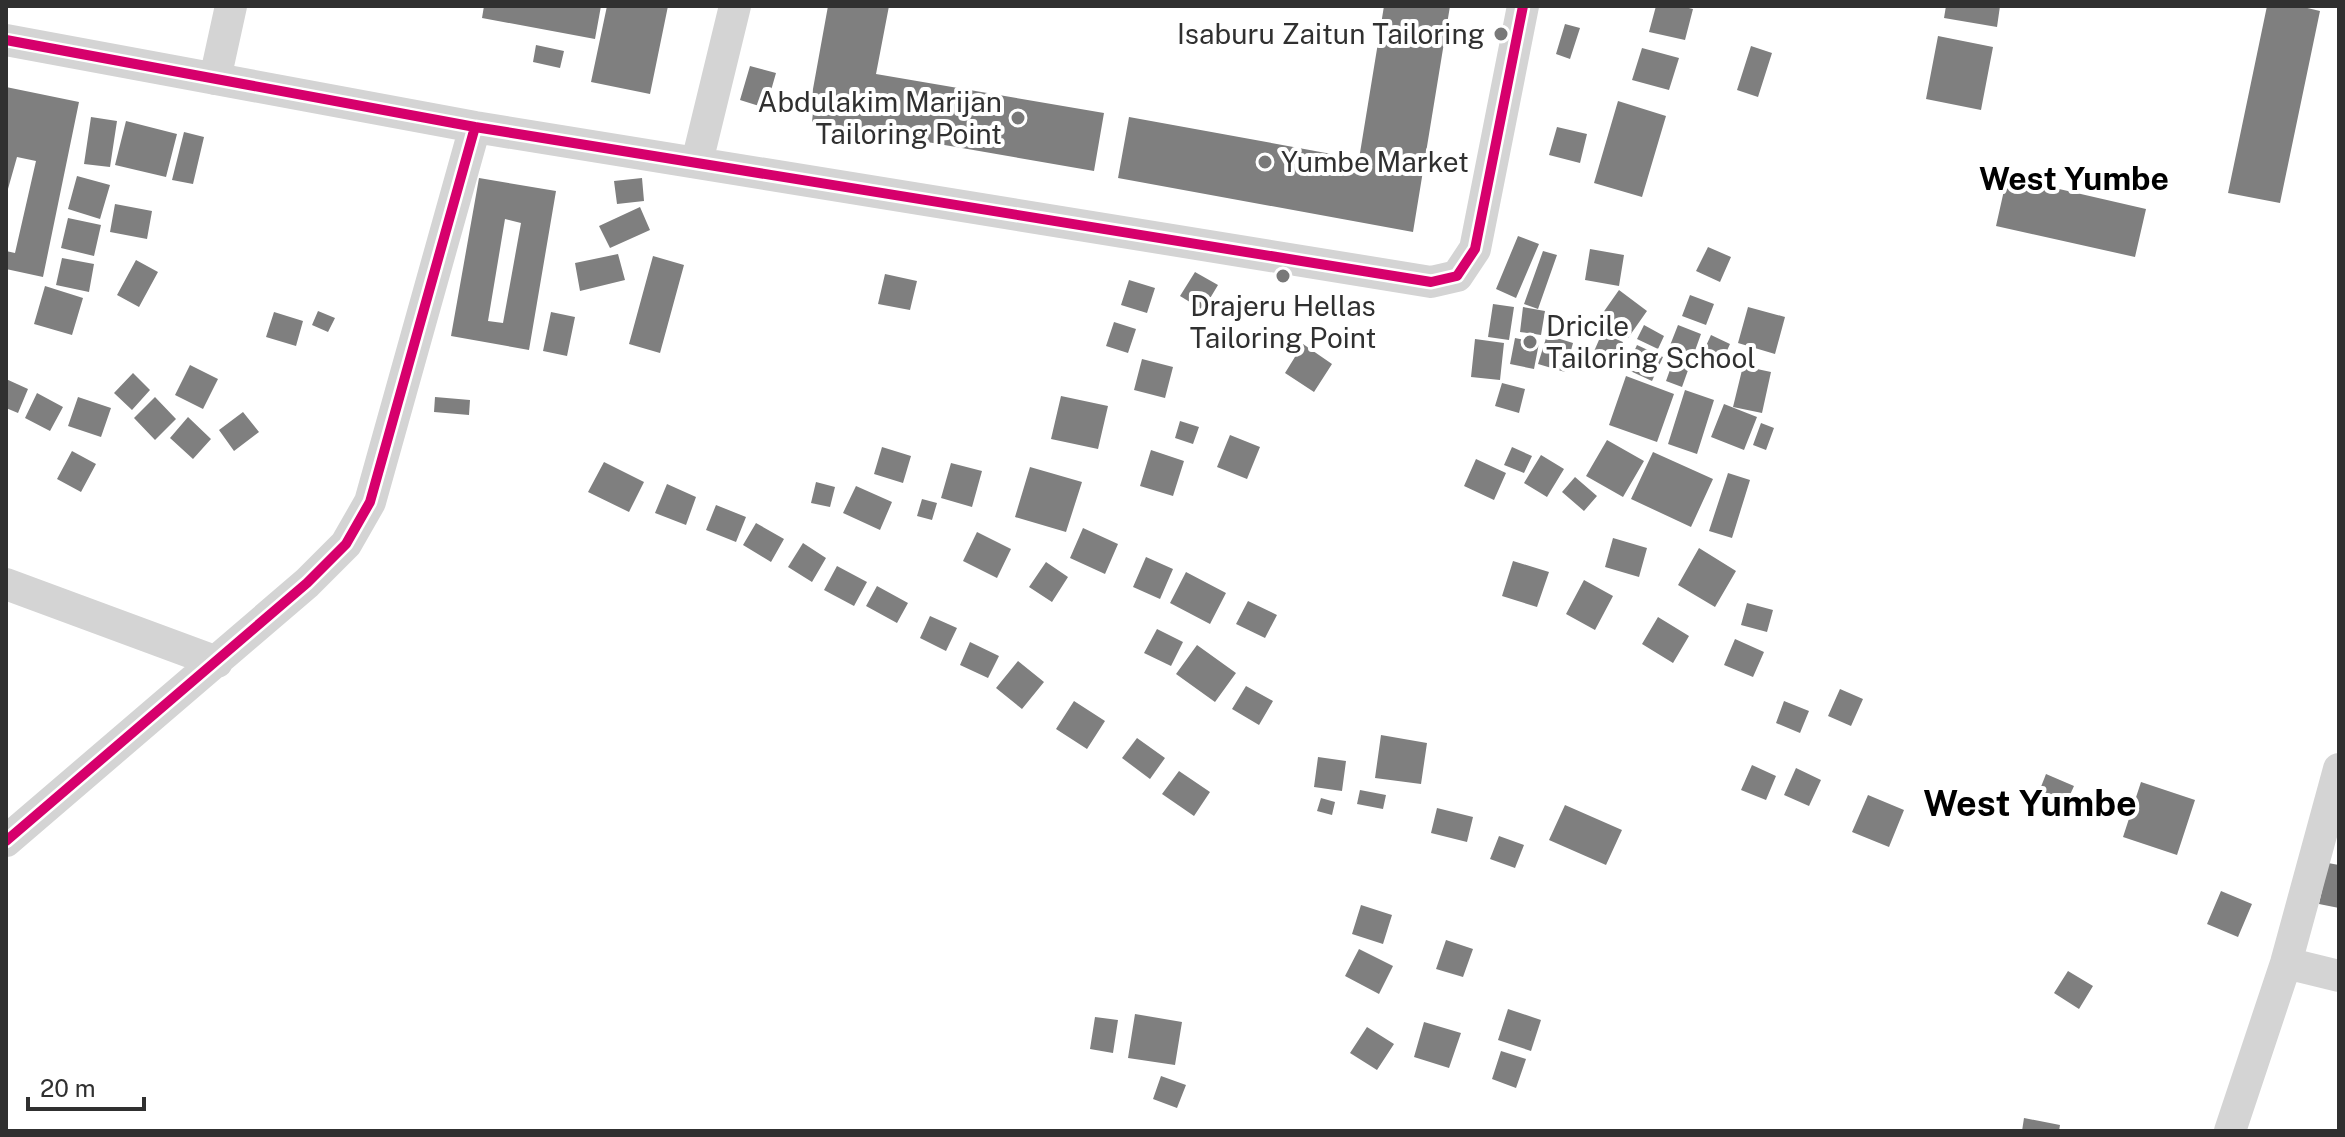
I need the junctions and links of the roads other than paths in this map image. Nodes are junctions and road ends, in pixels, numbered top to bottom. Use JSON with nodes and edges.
{"nodes":[{"id":1,"x":231,"y":6,"type":"edge"},
{"id":2,"x":735,"y":6,"type":"edge"},
{"id":3,"x":1523,"y":6,"type":"edge"},
{"id":4,"x":6,"y":40,"type":"edge"},
{"id":5,"x":215,"y":79,"type":"junction"},
{"id":6,"x":475,"y":127,"type":"junction"},
{"id":7,"x":697,"y":162,"type":"junction"},
{"id":8,"x":6,"y":584,"type":"edge"},
{"id":9,"x":217,"y":662,"type":"junction"},
{"id":10,"x":2339,"y":769,"type":"edge"},
{"id":11,"x":6,"y":841,"type":"edge"},
{"id":12,"x":2286,"y":963,"type":"junction"},
{"id":13,"x":2339,"y":976,"type":"edge"},
{"id":14,"x":2230,"y":1131,"type":"edge"}],
"edges":[{"from":1,"to":5,"type":"street"},
{"from":2,"to":7,"type":"street"},
{"from":3,"to":7,"type":"street"},
{"from":4,"to":5,"type":"street"},
{"from":5,"to":6,"type":"street"},
{"from":6,"to":7,"type":"street"},
{"from":6,"to":9,"type":"street"},
{"from":8,"to":9,"type":"street"},
{"from":9,"to":11,"type":"street"},
{"from":10,"to":12,"type":"street"},
{"from":12,"to":13,"type":"street"},
{"from":12,"to":14,"type":"street"}]}
